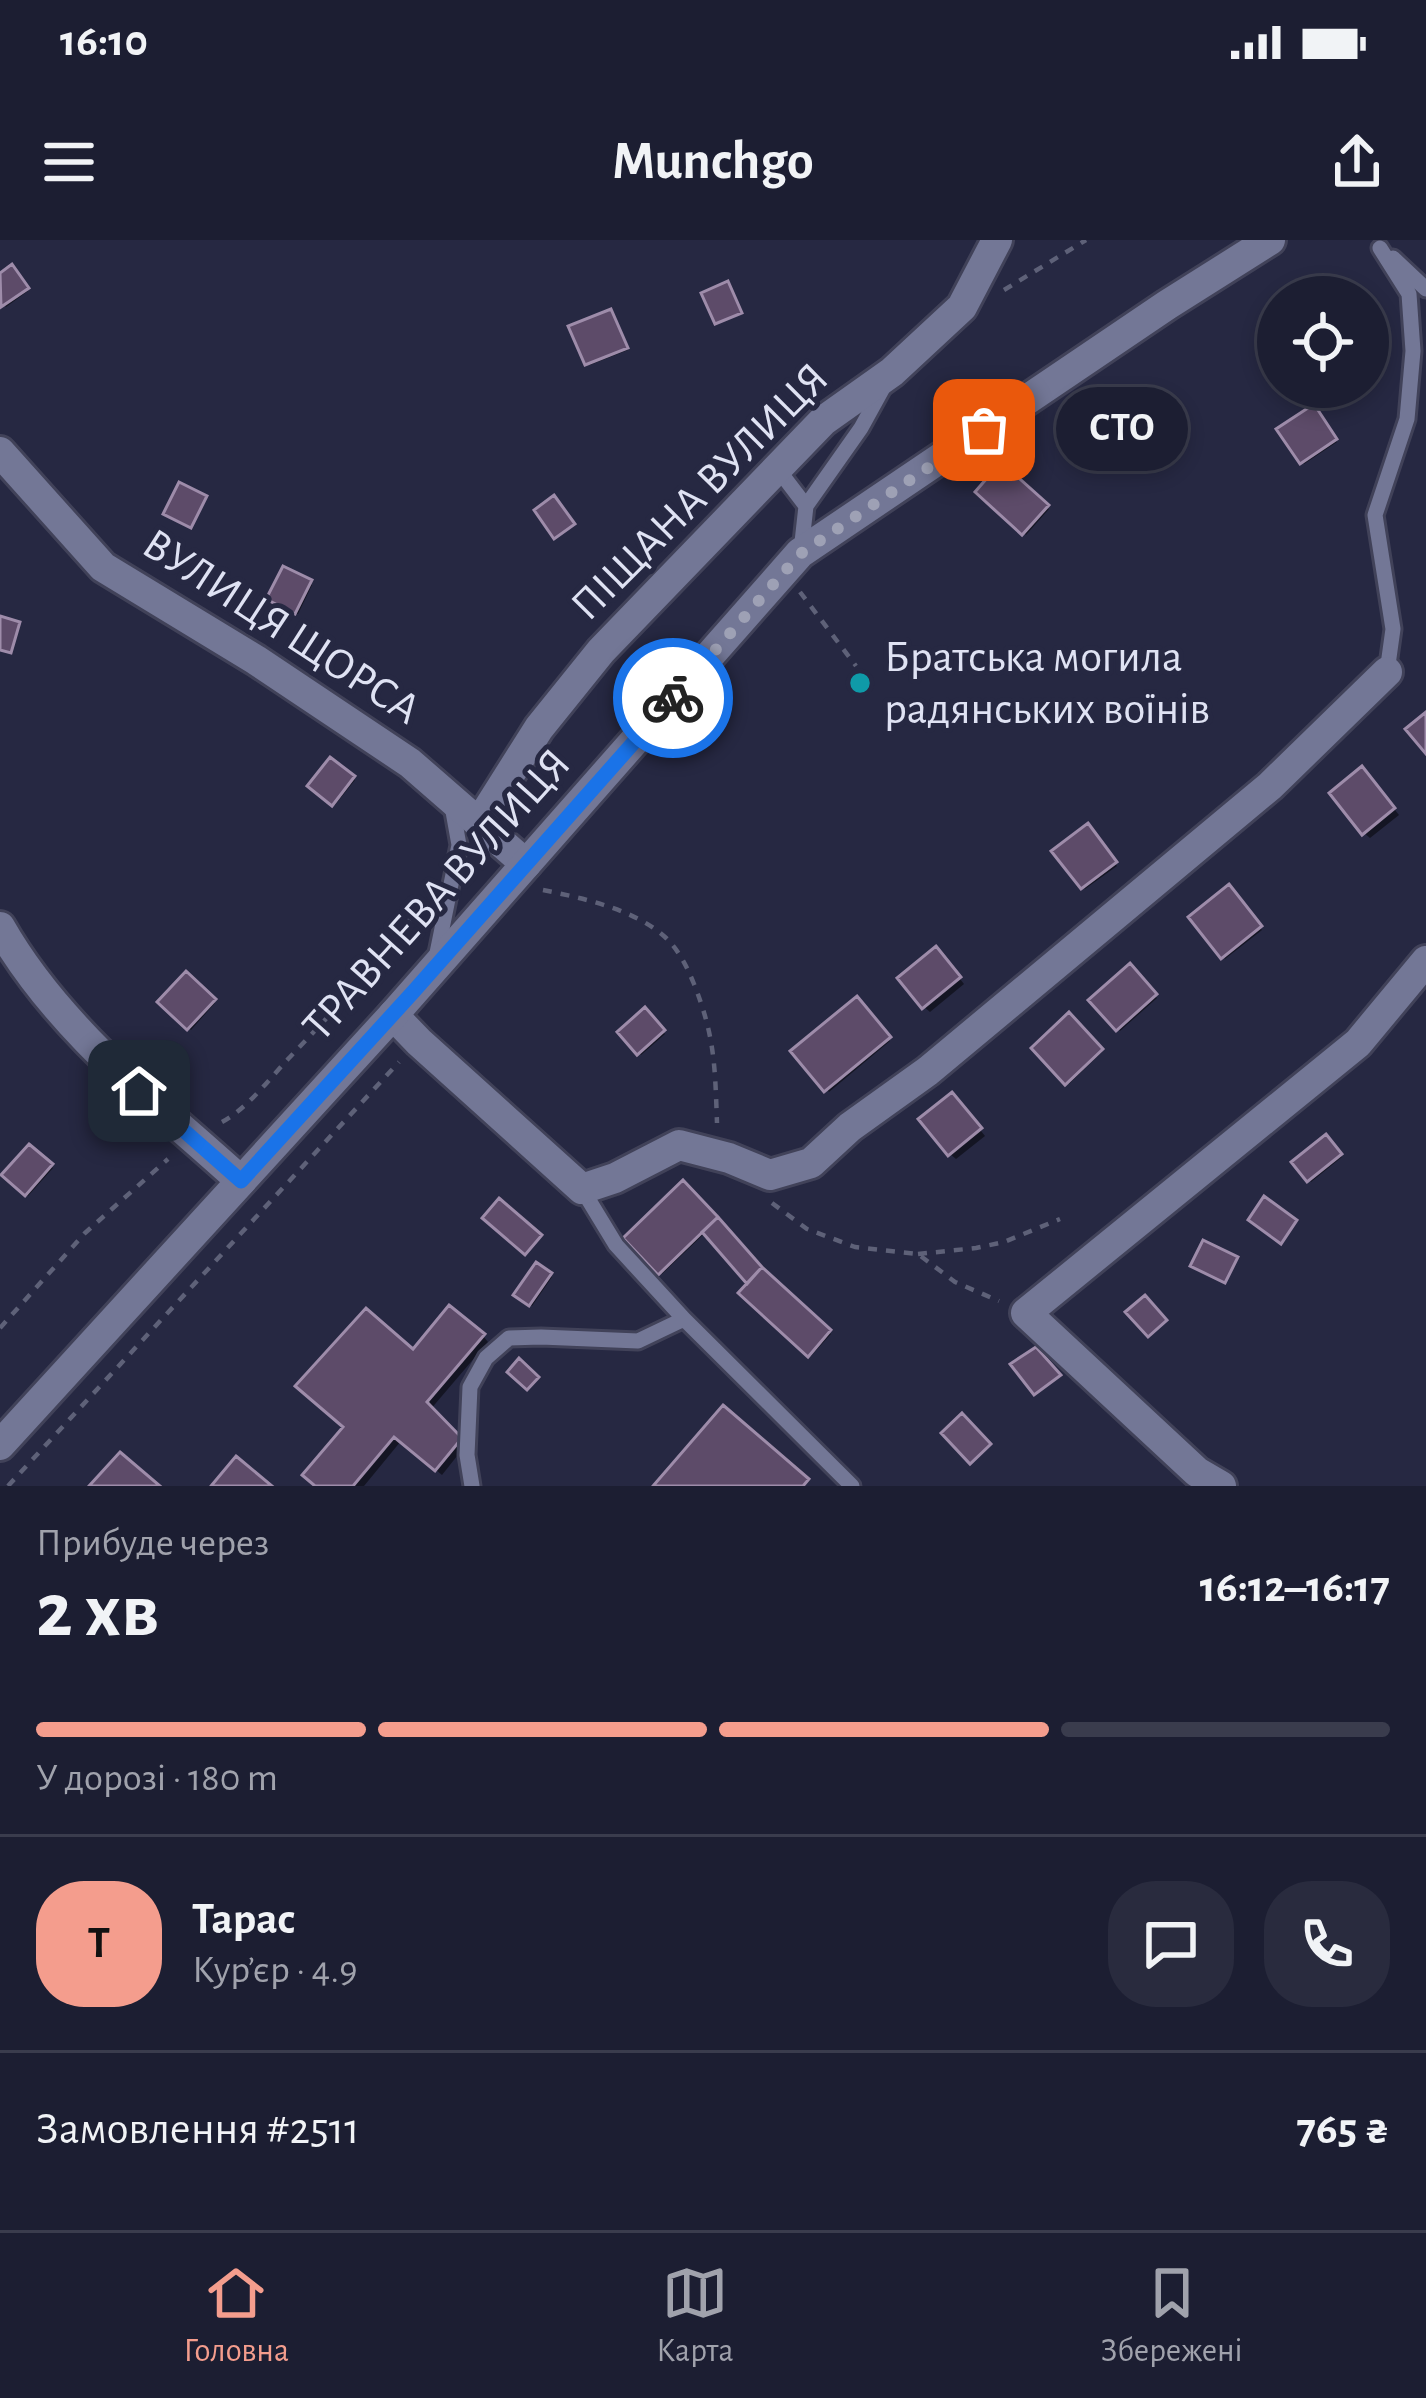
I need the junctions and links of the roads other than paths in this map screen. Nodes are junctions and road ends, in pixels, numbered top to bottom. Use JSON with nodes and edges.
{"nodes":[{"id":1,"x":997,"y":240,"type":"edge"},
{"id":2,"x":1270,"y":240,"type":"edge"},
{"id":3,"x":1378,"y":244,"type":"edge"},
{"id":4,"x":1426,"y":289,"type":"edge"},
{"id":5,"x":892,"y":372,"type":"junction"},
{"id":6,"x":0,"y":452,"type":"edge"},
{"id":7,"x":777,"y":468,"type":"junction"},
{"id":8,"x":806,"y":506,"type":"junction"},
{"id":9,"x":800,"y":554,"type":"junction"},
{"id":10,"x":1387,"y":672,"type":"joint"},
{"id":11,"x":450,"y":798,"type":"junction"},
{"id":12,"x":478,"y":823,"type":"junction"},
{"id":13,"x":517,"y":874,"type":"junction"},
{"id":14,"x":0,"y":927,"type":"edge"},
{"id":15,"x":1426,"y":961,"type":"edge"},
{"id":16,"x":434,"y":968,"type":"junction"},
{"id":17,"x":393,"y":1015,"type":"junction"},
{"id":18,"x":241,"y":1181,"type":"junction"},
{"id":19,"x":582,"y":1189,"type":"junction"},
{"id":20,"x":684,"y":1319,"type":"junction"},
{"id":21,"x":0,"y":1445,"type":"edge"},
{"id":22,"x":472,"y":1486,"type":"edge"},
{"id":23,"x":852,"y":1486,"type":"edge"},
{"id":24,"x":1221,"y":1486,"type":"edge"}],
"edges":[{"from":1,"to":5,"type":"street","name":"ПІЩАНА ВУЛИЦЯ"},
{"from":2,"to":9,"type":"street","name":"ТРАВНЕВА ВУЛИЦЯ"},
{"from":3,"to":4,"type":"lane"},
{"from":3,"to":10,"type":"lane"},
{"from":5,"to":7,"type":"street","name":"ПІЩАНА ВУЛИЦЯ"},
{"from":5,"to":8,"type":"lane"},
{"from":6,"to":11,"type":"street","name":"ВУЛИЦЯ ЩОРСА"},
{"from":7,"to":8,"type":"lane"},
{"from":7,"to":12,"type":"street","name":"ПІЩАНА ВУЛИЦЯ"},
{"from":8,"to":9,"type":"lane"},
{"from":9,"to":13,"type":"street","name":"ТРАВНЕВА ВУЛИЦЯ"},
{"from":10,"to":19,"type":"street"},
{"from":11,"to":12,"type":"street","name":"ВУЛИЦЯ ЩОРСА"},
{"from":11,"to":16,"type":"lane"},
{"from":12,"to":13,"type":"street","name":"ВУЛИЦЯ ЩОРСА"},
{"from":13,"to":16,"type":"street","name":"ТРАВНЕВА ВУЛИЦЯ"},
{"from":14,"to":18,"type":"street"},
{"from":15,"to":24,"type":"street"},
{"from":16,"to":17,"type":"street","name":"ТРАВНЕВА ВУЛИЦЯ"},
{"from":17,"to":18,"type":"street","name":"ТРАВНЕВА ВУЛИЦЯ"},
{"from":17,"to":19,"type":"street"},
{"from":18,"to":21,"type":"street","name":"ТРАВНЕВА ВУЛИЦЯ"},
{"from":19,"to":20,"type":"lane"},
{"from":20,"to":22,"type":"lane"},
{"from":20,"to":23,"type":"lane"}]}
